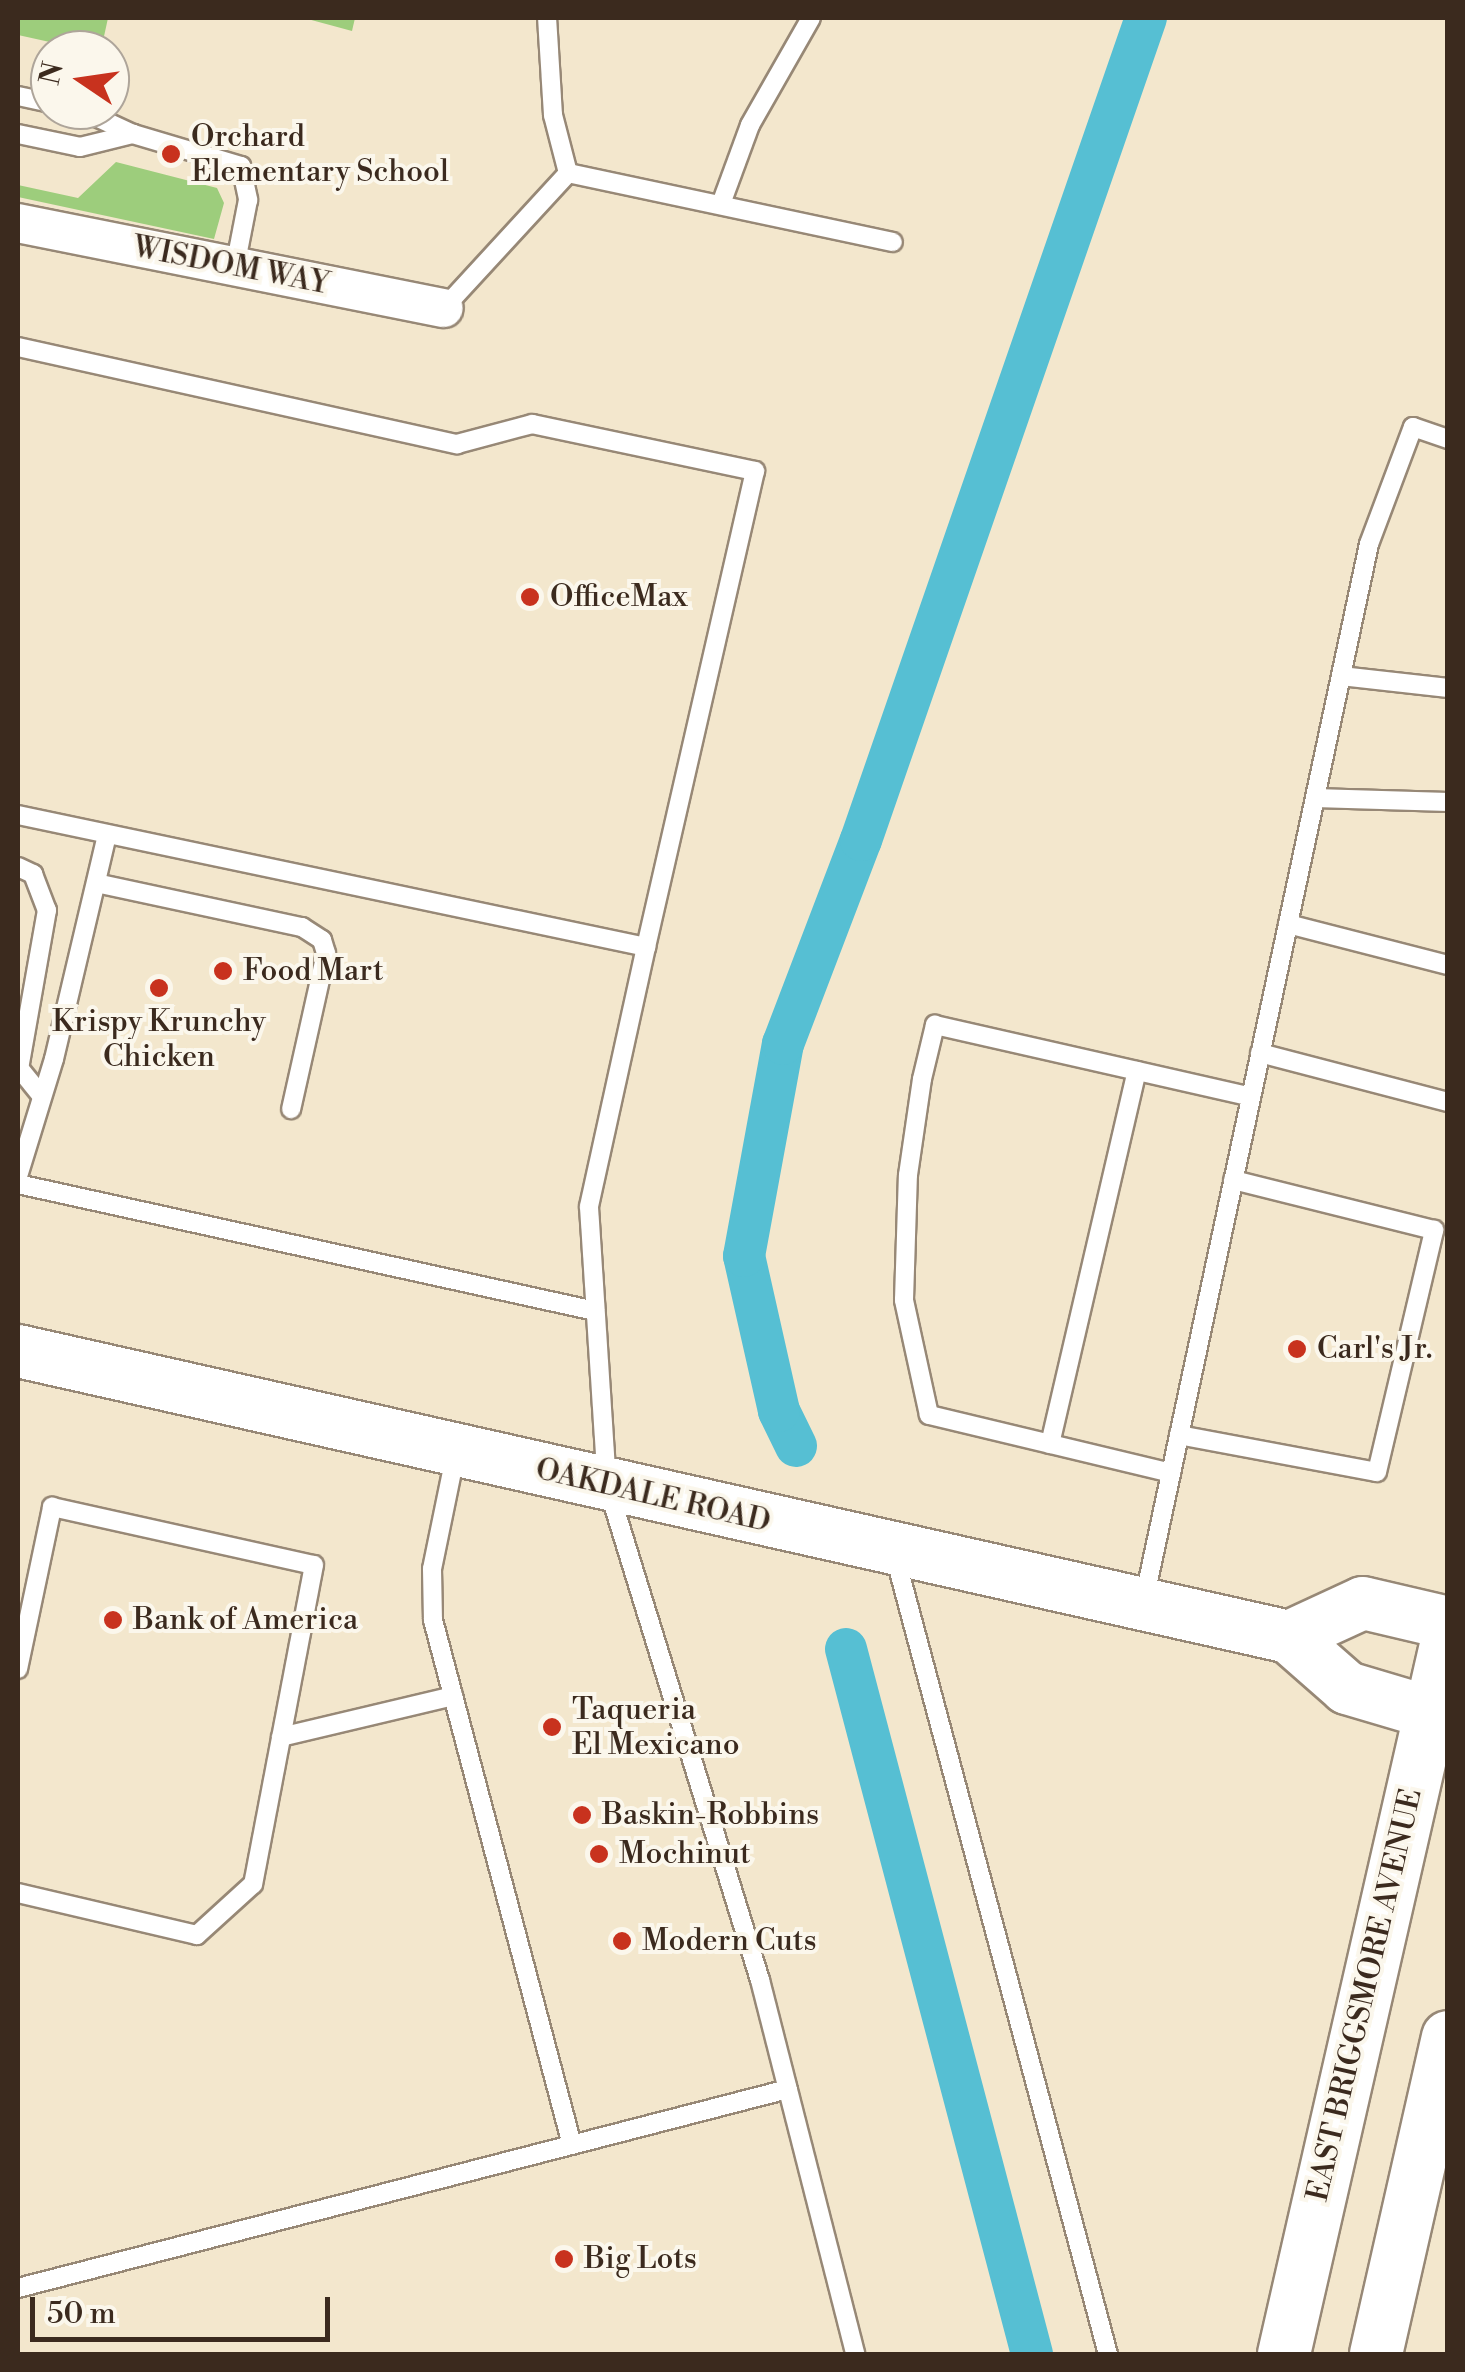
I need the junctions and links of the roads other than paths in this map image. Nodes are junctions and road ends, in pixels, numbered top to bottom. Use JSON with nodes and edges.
{"nodes":[{"id":1,"x":547,"y":18,"type":"edge"},
{"id":2,"x":811,"y":18,"type":"edge"},
{"id":3,"x":124,"y":130,"type":"edge"},
{"id":4,"x":18,"y":134,"type":"edge"},
{"id":5,"x":133,"y":134,"type":"junction"},
{"id":6,"x":568,"y":173,"type":"junction"},
{"id":7,"x":721,"y":204,"type":"junction"},
{"id":8,"x":18,"y":223,"type":"edge"},
{"id":9,"x":893,"y":242,"type":"dead end"},
{"id":10,"x":235,"y":268,"type":"junction"},
{"id":11,"x":444,"y":308,"type":"joint"},
{"id":12,"x":18,"y":347,"type":"edge"},
{"id":13,"x":1448,"y":439,"type":"edge"},
{"id":14,"x":1341,"y":676,"type":"junction"},
{"id":15,"x":1448,"y":688,"type":"edge"},
{"id":16,"x":1315,"y":798,"type":"junction"},
{"id":17,"x":1448,"y":802,"type":"edge"},
{"id":18,"x":18,"y":816,"type":"edge"},
{"id":19,"x":108,"y":834,"type":"junction"},
{"id":20,"x":18,"y":868,"type":"edge"},
{"id":21,"x":96,"y":883,"type":"junction"},
{"id":22,"x":1288,"y":924,"type":"junction"},
{"id":23,"x":646,"y":947,"type":"junction"},
{"id":24,"x":1448,"y":965,"type":"edge"},
{"id":25,"x":1260,"y":1053,"type":"junction"},
{"id":26,"x":1137,"y":1071,"type":"junction"},
{"id":27,"x":42,"y":1096,"type":"junction"},
{"id":28,"x":1251,"y":1096,"type":"junction"},
{"id":29,"x":1448,"y":1102,"type":"edge"},
{"id":30,"x":292,"y":1109,"type":"dead end"},
{"id":31,"x":18,"y":1176,"type":"edge"},
{"id":32,"x":1234,"y":1180,"type":"junction"},
{"id":33,"x":18,"y":1184,"type":"edge"},
{"id":34,"x":594,"y":1310,"type":"junction"},
{"id":35,"x":18,"y":1352,"type":"edge"},
{"id":36,"x":1179,"y":1434,"type":"junction"},
{"id":37,"x":1050,"y":1444,"type":"junction"},
{"id":38,"x":456,"y":1451,"type":"junction"},
{"id":39,"x":1171,"y":1473,"type":"junction"},
{"id":40,"x":607,"y":1484,"type":"junction"},
{"id":41,"x":894,"y":1551,"type":"junction"},
{"id":42,"x":1144,"y":1600,"type":"junction"},
{"id":43,"x":1448,"y":1622,"type":"edge"},
{"id":44,"x":1448,"y":1636,"type":"edge"},
{"id":45,"x":1289,"y":1637,"type":"junction"},
{"id":46,"x":18,"y":1669,"type":"edge"},
{"id":47,"x":453,"y":1696,"type":"junction"},
{"id":48,"x":1438,"y":1716,"type":"edge"},
{"id":49,"x":281,"y":1737,"type":"junction"},
{"id":50,"x":18,"y":1892,"type":"edge"},
{"id":51,"x":1448,"y":2036,"type":"edge"},
{"id":52,"x":788,"y":2089,"type":"junction"},
{"id":53,"x":572,"y":2145,"type":"junction"},
{"id":54,"x":18,"y":2288,"type":"edge"},
{"id":55,"x":855,"y":2354,"type":"edge"},
{"id":56,"x":1108,"y":2354,"type":"edge"},
{"id":57,"x":1284,"y":2354,"type":"edge"},
{"id":58,"x":1376,"y":2354,"type":"edge"}],
"edges":[{"from":1,"to":6,"type":"lane"},
{"from":2,"to":7,"type":"lane"},
{"from":3,"to":5,"type":"lane"},
{"from":4,"to":5,"type":"lane"},
{"from":5,"to":10,"type":"lane"},
{"from":6,"to":7,"type":"lane"},
{"from":6,"to":11,"type":"lane"},
{"from":7,"to":9,"type":"lane"},
{"from":8,"to":10,"type":"street","name":"WISDOM WAY"},
{"from":10,"to":11,"type":"street","name":"WISDOM WAY"},
{"from":12,"to":23,"type":"lane"},
{"from":13,"to":14,"type":"lane"},
{"from":14,"to":15,"type":"lane"},
{"from":14,"to":16,"type":"lane"},
{"from":16,"to":17,"type":"lane"},
{"from":16,"to":22,"type":"lane"},
{"from":18,"to":19,"type":"lane"},
{"from":19,"to":21,"type":"lane"},
{"from":19,"to":23,"type":"lane"},
{"from":20,"to":27,"type":"lane"},
{"from":21,"to":27,"type":"lane"},
{"from":21,"to":30,"type":"lane"},
{"from":22,"to":24,"type":"lane"},
{"from":22,"to":25,"type":"lane"},
{"from":23,"to":34,"type":"lane"},
{"from":25,"to":28,"type":"lane"},
{"from":25,"to":29,"type":"lane"},
{"from":26,"to":28,"type":"lane"},
{"from":26,"to":37,"type":"lane"},
{"from":26,"to":37,"type":"lane"},
{"from":27,"to":31,"type":"lane"},
{"from":28,"to":32,"type":"lane"},
{"from":32,"to":36,"type":"lane"},
{"from":32,"to":36,"type":"lane"},
{"from":33,"to":34,"type":"lane"},
{"from":34,"to":40,"type":"lane"},
{"from":35,"to":38,"type":"main road","name":"OAKDALE ROAD"},
{"from":36,"to":39,"type":"lane"},
{"from":37,"to":39,"type":"lane"},
{"from":38,"to":40,"type":"main road","name":"OAKDALE ROAD"},
{"from":38,"to":47,"type":"lane"},
{"from":39,"to":42,"type":"lane"},
{"from":40,"to":41,"type":"main road","name":"OAKDALE ROAD"},
{"from":40,"to":52,"type":"lane"},
{"from":41,"to":42,"type":"main road","name":"OAKDALE ROAD"},
{"from":41,"to":56,"type":"lane"},
{"from":42,"to":45,"type":"main road","name":"OAKDALE ROAD"},
{"from":43,"to":45,"type":"main road"},
{"from":44,"to":48,"type":"main road","name":"EAST BRIGGSMORE AVENUE"},
{"from":45,"to":48,"type":"main road","name":"OAKDALE ROAD"},
{"from":46,"to":49,"type":"lane"},
{"from":47,"to":49,"type":"lane"},
{"from":47,"to":53,"type":"lane"},
{"from":48,"to":57,"type":"main road","name":"EAST BRIGGSMORE AVENUE"},
{"from":49,"to":50,"type":"lane"},
{"from":51,"to":58,"type":"main road"},
{"from":52,"to":53,"type":"lane"},
{"from":52,"to":55,"type":"lane"},
{"from":53,"to":54,"type":"lane"}]}
